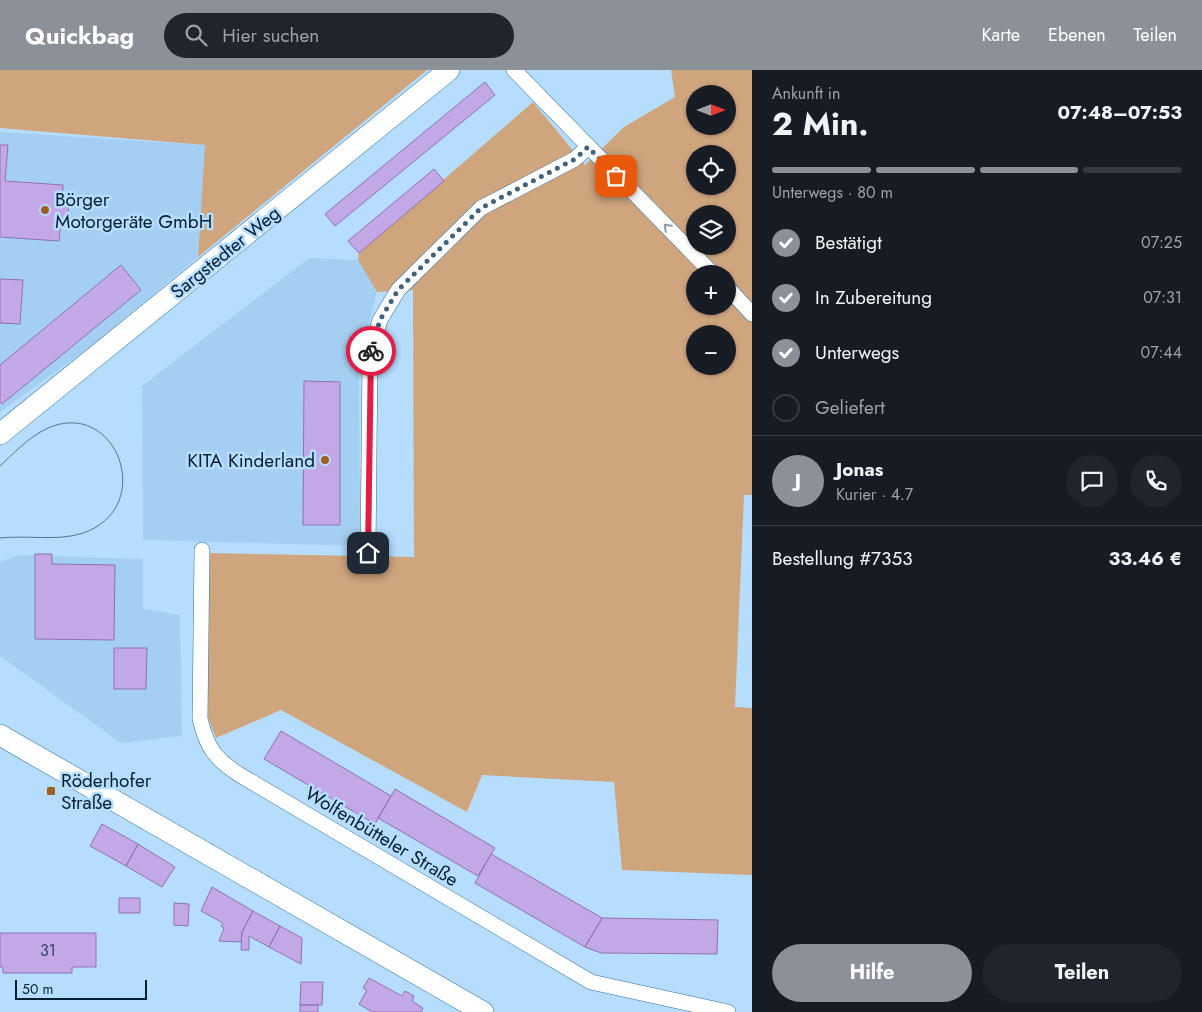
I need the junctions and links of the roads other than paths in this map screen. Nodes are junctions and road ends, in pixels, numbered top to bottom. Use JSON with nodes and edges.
{"nodes":[{"id":1,"x":450,"y":70,"type":"edge"},
{"id":2,"x":514,"y":70,"type":"edge"},
{"id":3,"x":588,"y":147,"type":"junction"},
{"id":4,"x":704,"y":265,"type":"edge"},
{"id":5,"x":736,"y":297,"type":"edge"},
{"id":6,"x":752,"y":314,"type":"edge"},
{"id":7,"x":0,"y":434,"type":"edge"},
{"id":8,"x":202,"y":550,"type":"dead end"},
{"id":9,"x":368,"y":553,"type":"dead end"},
{"id":10,"x":0,"y":735,"type":"edge"},
{"id":11,"x":483,"y":1012,"type":"edge"},
{"id":12,"x":728,"y":1012,"type":"edge"}],
"edges":[{"from":1,"to":7,"type":"street","name":"Sargstedter Weg"},
{"from":2,"to":3,"type":"street"},
{"from":4,"to":3,"type":"street","one_way":true},
{"from":3,"to":9,"type":"street"},
{"from":5,"to":6,"type":"street"},
{"from":8,"to":12,"type":"street","name":"Wolfenbütteler Straße"},
{"from":10,"to":11,"type":"street"}]}
